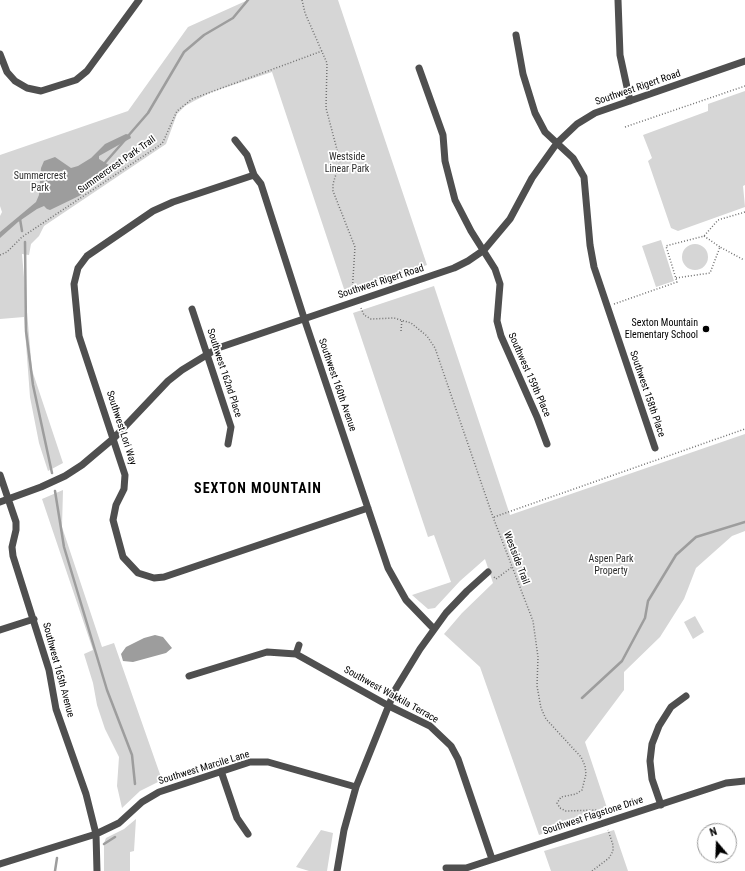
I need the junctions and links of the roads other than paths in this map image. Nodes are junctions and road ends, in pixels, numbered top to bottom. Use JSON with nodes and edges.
{"nodes":[{"id":1,"x":139,"y":0,"type":"edge"},
{"id":2,"x":618,"y":0,"type":"edge"},
{"id":3,"x":516,"y":35,"type":"dead end"},
{"id":4,"x":0,"y":54,"type":"edge"},
{"id":5,"x":745,"y":61,"type":"edge"},
{"id":6,"x":418,"y":68,"type":"dead end"},
{"id":7,"x":630,"y":101,"type":"junction"},
{"id":8,"x":235,"y":140,"type":"dead end"},
{"id":9,"x":557,"y":143,"type":"junction"},
{"id":10,"x":254,"y":175,"type":"junction"},
{"id":11,"x":484,"y":250,"type":"junction"},
{"id":12,"x":192,"y":309,"type":"dead end"},
{"id":13,"x":304,"y":318,"type":"junction"},
{"id":14,"x":207,"y":354,"type":"junction"},
{"id":15,"x":114,"y":438,"type":"junction"},
{"id":16,"x":228,"y":444,"type":"dead end"},
{"id":17,"x":547,"y":444,"type":"dead end"},
{"id":18,"x":655,"y":448,"type":"dead end"},
{"id":19,"x":0,"y":475,"type":"edge"},
{"id":20,"x":8,"y":499,"type":"junction"},
{"id":21,"x":0,"y":502,"type":"edge"},
{"id":22,"x":368,"y":508,"type":"junction"},
{"id":23,"x":488,"y":572,"type":"road end"},
{"id":24,"x":34,"y":618,"type":"junction"},
{"id":25,"x":434,"y":629,"type":"junction"},
{"id":26,"x":0,"y":630,"type":"edge"},
{"id":27,"x":299,"y":645,"type":"dead end"},
{"id":28,"x":296,"y":654,"type":"junction"},
{"id":29,"x":189,"y":676,"type":"dead end"},
{"id":30,"x":686,"y":696,"type":"dead end"},
{"id":31,"x":389,"y":706,"type":"junction"},
{"id":32,"x":221,"y":771,"type":"junction"},
{"id":33,"x":745,"y":781,"type":"edge"},
{"id":34,"x":356,"y":787,"type":"junction"},
{"id":35,"x":661,"y":805,"type":"junction"},
{"id":36,"x":96,"y":834,"type":"junction"},
{"id":37,"x":248,"y":834,"type":"dead end"},
{"id":38,"x":492,"y":859,"type":"junction"},
{"id":39,"x":0,"y":864,"type":"edge"},
{"id":40,"x":446,"y":868,"type":"dead end"},
{"id":41,"x":97,"y":871,"type":"edge"},
{"id":42,"x":337,"y":871,"type":"edge"}],
"edges":[{"from":1,"to":4,"type":"street"},
{"from":2,"to":7,"type":"street"},
{"from":3,"to":9,"type":"street","name":"Southwest 158th Place"},
{"from":5,"to":7,"type":"street","name":"Southwest Rigert Road"},
{"from":6,"to":11,"type":"street","name":"Southwest 159th Place"},
{"from":7,"to":9,"type":"street","name":"Southwest Rigert Road"},
{"from":8,"to":10,"type":"street","name":"Southwest 160th Avenue"},
{"from":9,"to":11,"type":"street","name":"Southwest Rigert Road"},
{"from":9,"to":18,"type":"street","name":"Southwest 158th Place"},
{"from":10,"to":13,"type":"street","name":"Southwest 160th Avenue"},
{"from":10,"to":15,"type":"street","name":"Southwest Lori Way"},
{"from":11,"to":13,"type":"street","name":"Southwest Rigert Road"},
{"from":11,"to":17,"type":"street","name":"Southwest 159th Place"},
{"from":12,"to":14,"type":"street","name":"Southwest 162nd Place"},
{"from":13,"to":14,"type":"street","name":"Southwest Rigert Road"},
{"from":13,"to":22,"type":"street","name":"Southwest 160th Avenue"},
{"from":14,"to":15,"type":"street","name":"Southwest Rigert Road"},
{"from":14,"to":16,"type":"street","name":"Southwest 162nd Place"},
{"from":15,"to":20,"type":"street","name":"Southwest Rigert Road"},
{"from":15,"to":22,"type":"street","name":"Southwest Lori Way"},
{"from":19,"to":20,"type":"street","name":"Southwest 165th Avenue"},
{"from":20,"to":21,"type":"street","name":"Southwest Rigert Road"},
{"from":20,"to":24,"type":"street","name":"Southwest 165th Avenue"},
{"from":22,"to":25,"type":"street","name":"Southwest 160th Avenue"},
{"from":23,"to":25,"type":"street"},
{"from":24,"to":26,"type":"street"},
{"from":24,"to":36,"type":"street","name":"Southwest 165th Avenue"},
{"from":25,"to":31,"type":"street"},
{"from":27,"to":28,"type":"street"},
{"from":28,"to":29,"type":"street","name":"Southwest Wakkila Terrace"},
{"from":28,"to":31,"type":"street","name":"Southwest Wakkila Terrace"},
{"from":30,"to":35,"type":"street"},
{"from":31,"to":34,"type":"street"},
{"from":31,"to":38,"type":"street","name":"Southwest Wakkila Terrace"},
{"from":32,"to":34,"type":"street","name":"Southwest Marcile Lane"},
{"from":32,"to":36,"type":"street","name":"Southwest Marcile Lane"},
{"from":32,"to":37,"type":"street"},
{"from":33,"to":35,"type":"street","name":"Southwest Flagstone Drive"},
{"from":34,"to":42,"type":"street"},
{"from":35,"to":38,"type":"street","name":"Southwest Flagstone Drive"},
{"from":36,"to":39,"type":"street","name":"Southwest Marcile Lane"},
{"from":36,"to":41,"type":"street","name":"Southwest 165th Avenue"},
{"from":38,"to":40,"type":"street","name":"Southwest Flagstone Drive"}]}
